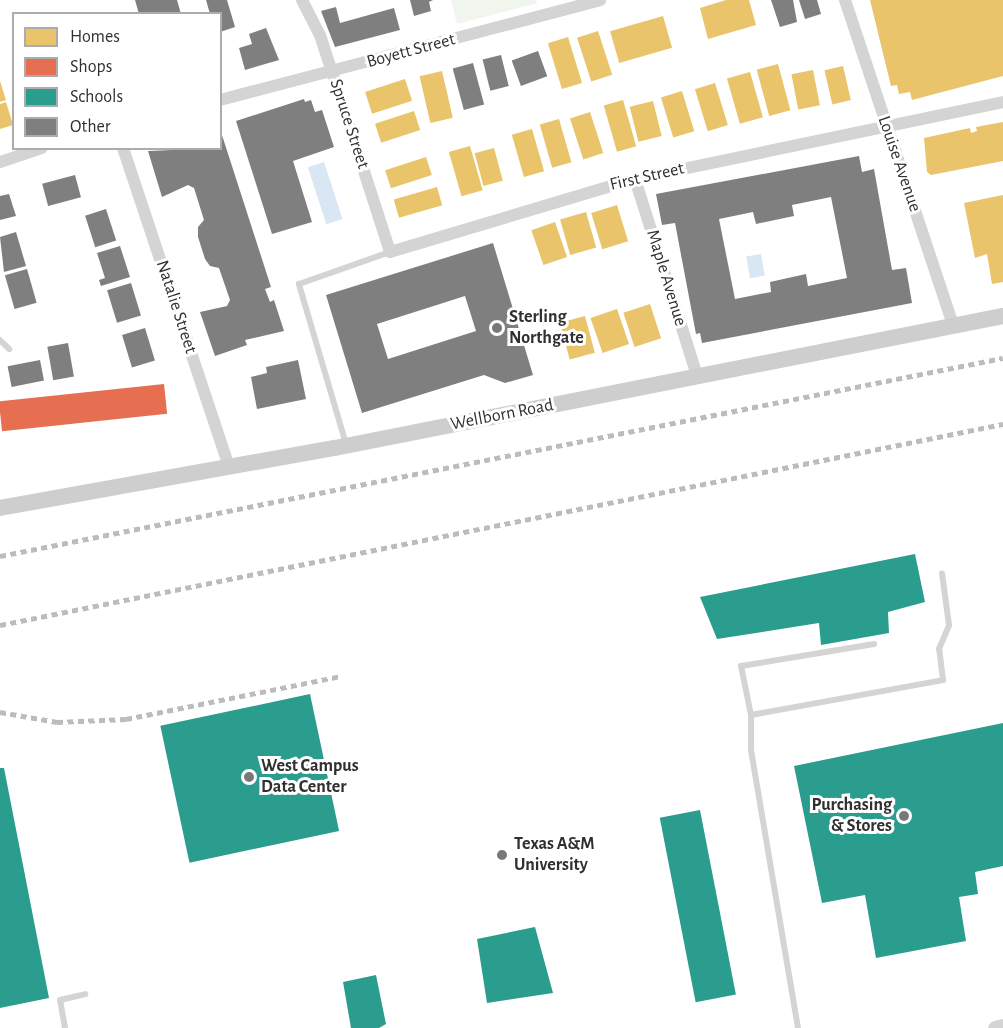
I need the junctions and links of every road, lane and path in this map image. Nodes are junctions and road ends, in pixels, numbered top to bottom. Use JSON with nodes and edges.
{"nodes":[{"id":1,"x":302,"y":0,"type":"edge"},
{"id":2,"x":600,"y":0,"type":"edge"},
{"id":3,"x":845,"y":0,"type":"edge"},
{"id":4,"x":332,"y":72,"type":"junction"},
{"id":5,"x":222,"y":100,"type":"edge"},
{"id":6,"x":1003,"y":102,"type":"edge"},
{"id":7,"x":885,"y":124,"type":"junction"},
{"id":8,"x":36,"y":150,"type":"edge"},
{"id":9,"x":124,"y":150,"type":"edge"},
{"id":10,"x":0,"y":162,"type":"edge"},
{"id":11,"x":635,"y":179,"type":"junction"},
{"id":12,"x":390,"y":252,"type":"junction"},
{"id":13,"x":1003,"y":316,"type":"edge"},
{"id":14,"x":954,"y":327,"type":"junction"},
{"id":15,"x":0,"y":340,"type":"edge"},
{"id":16,"x":9,"y":350,"type":"dead end"},
{"id":17,"x":697,"y":376,"type":"junction"},
{"id":18,"x":347,"y":445,"type":"junction"},
{"id":19,"x":229,"y":466,"type":"junction"},
{"id":20,"x":0,"y":508,"type":"edge"},
{"id":21,"x":942,"y":573,"type":"dead end"},
{"id":22,"x":874,"y":644,"type":"dead end"},
{"id":23,"x":751,"y":715,"type":"junction"},
{"id":24,"x":85,"y":994,"type":"dead end"},
{"id":25,"x":1003,"y":1026,"type":"edge"},
{"id":26,"x":65,"y":1028,"type":"edge"},
{"id":27,"x":798,"y":1028,"type":"edge"},
{"id":28,"x":995,"y":1028,"type":"edge"}],
"edges":[{"from":1,"to":4,"type":"street","name":"Spruce Street"},
{"from":2,"to":4,"type":"street","name":"Boyett Street"},
{"from":3,"to":7,"type":"street","name":"Louise Avenue"},
{"from":4,"to":5,"type":"street","name":"Boyett Street"},
{"from":4,"to":12,"type":"street","name":"Spruce Street"},
{"from":6,"to":7,"type":"street","name":"First Street"},
{"from":7,"to":11,"type":"street","name":"First Street"},
{"from":7,"to":14,"type":"street","name":"Louise Avenue"},
{"from":8,"to":10,"type":"street"},
{"from":9,"to":19,"type":"street","name":"Natalie Street"},
{"from":11,"to":12,"type":"street","name":"First Street"},
{"from":11,"to":17,"type":"street","name":"Maple Avenue"},
{"from":12,"to":18,"type":"lane","name":"First Street"},
{"from":13,"to":14,"type":"main road","name":"Wellborn Road"},
{"from":14,"to":17,"type":"main road","name":"Wellborn Road"},
{"from":15,"to":16,"type":"lane"},
{"from":17,"to":18,"type":"main road","name":"Wellborn Road"},
{"from":18,"to":19,"type":"main road","name":"Wellborn Road"},
{"from":19,"to":20,"type":"main road","name":"Wellborn Road"},
{"from":21,"to":23,"type":"lane"},
{"from":22,"to":23,"type":"lane"},
{"from":23,"to":27,"type":"lane"},
{"from":24,"to":26,"type":"lane"},
{"from":25,"to":28,"type":"street"}]}
